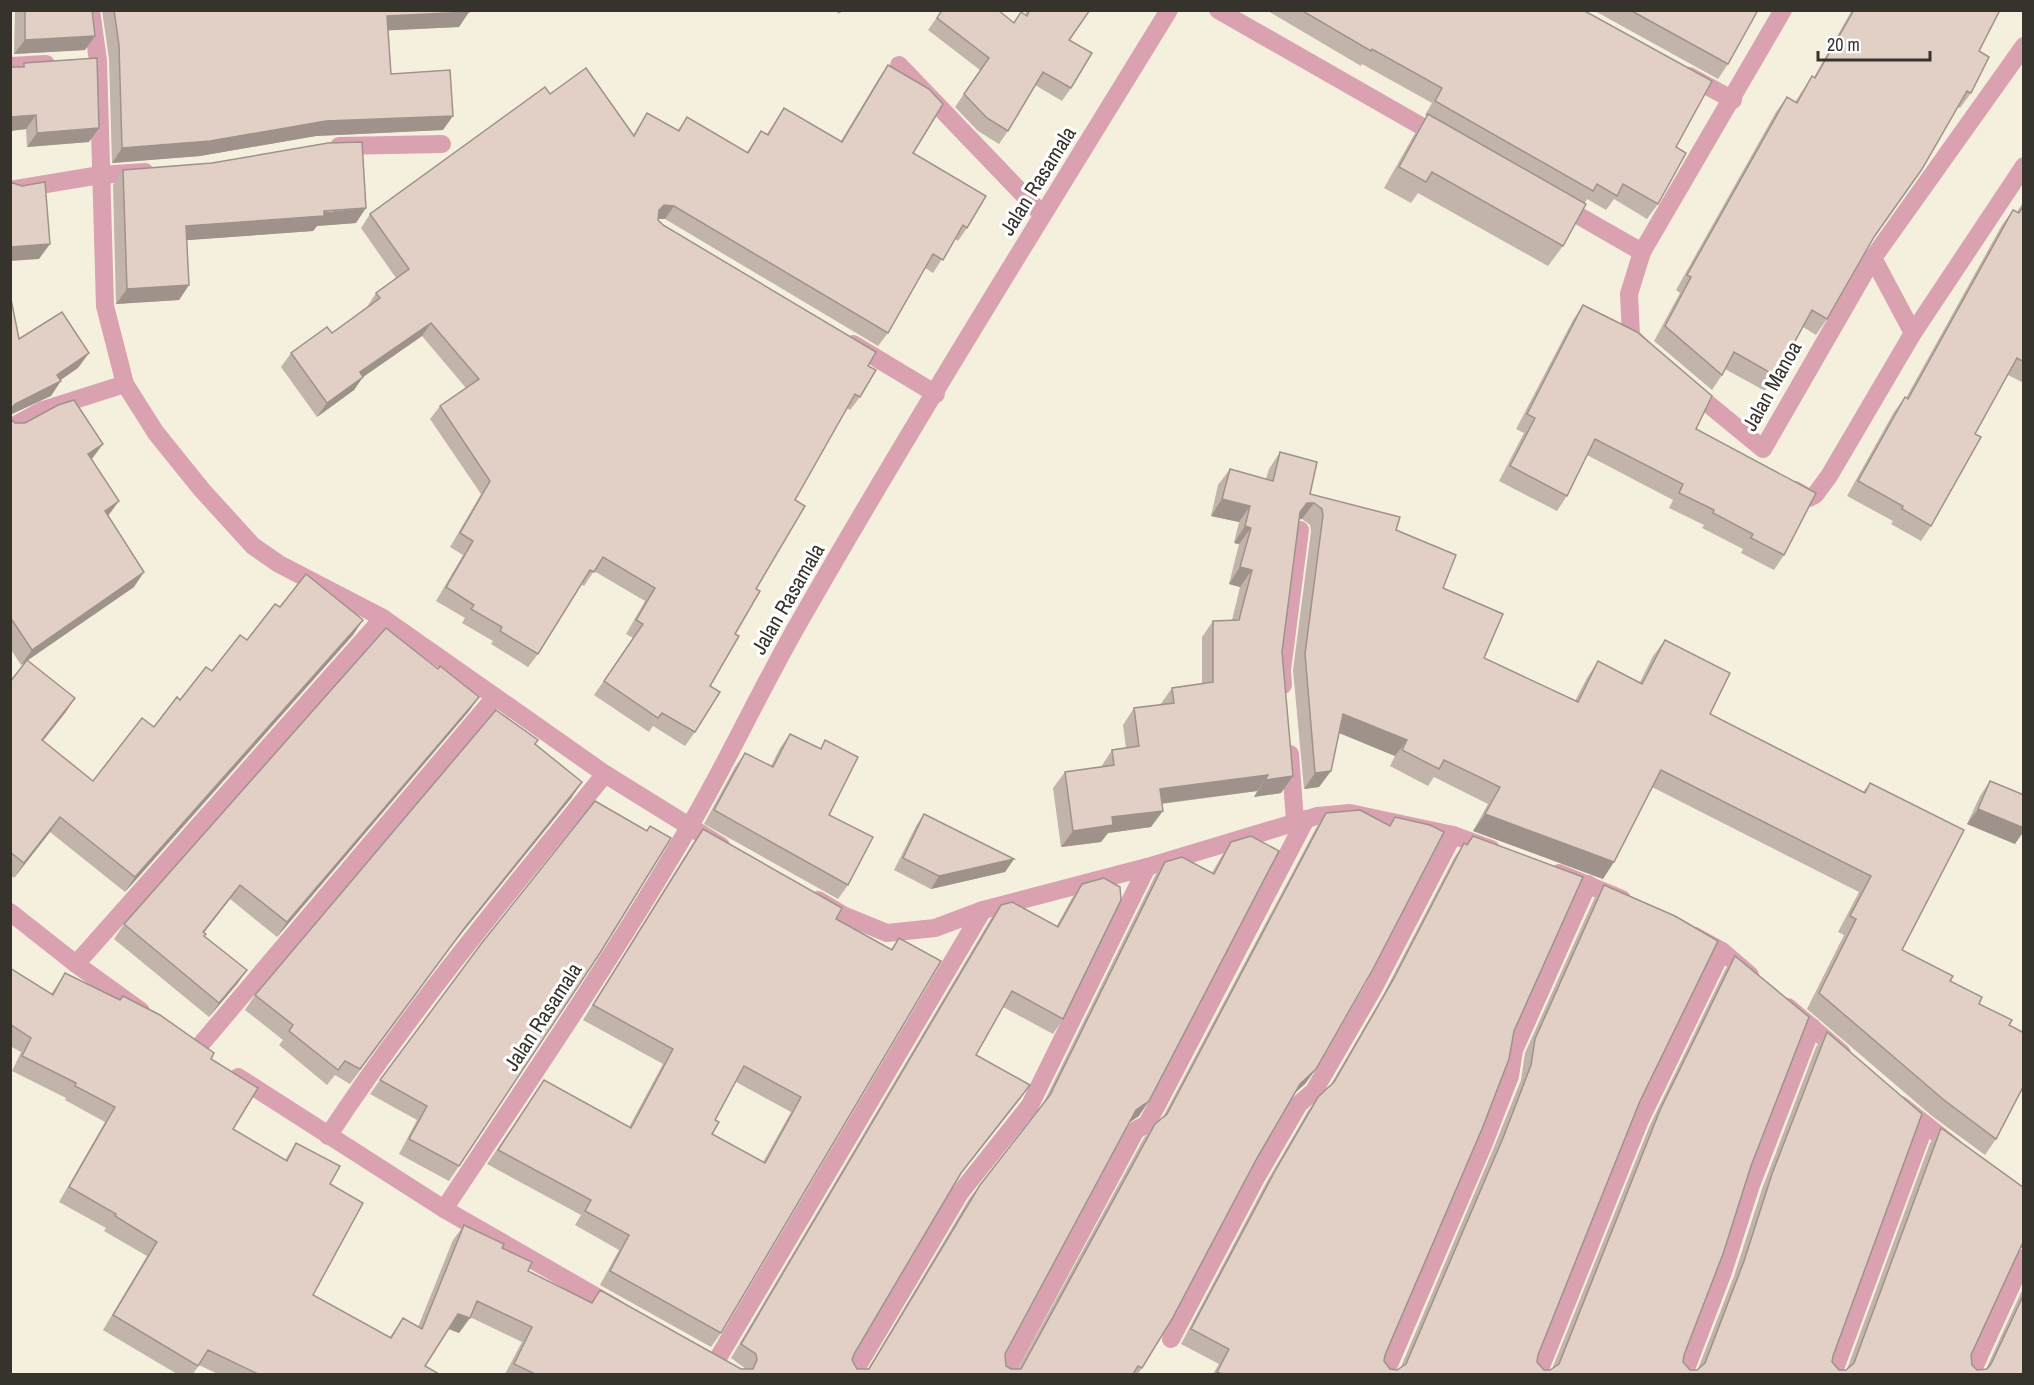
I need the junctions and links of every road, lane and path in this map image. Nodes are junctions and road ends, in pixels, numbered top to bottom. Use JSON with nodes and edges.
{"nodes":[{"id":1,"x":91,"y":10,"type":"edge"},
{"id":2,"x":1169,"y":10,"type":"edge"},
{"id":3,"x":1218,"y":10,"type":"edge"},
{"id":4,"x":1783,"y":10,"type":"edge"},
{"id":5,"x":2024,"y":46,"type":"edge"},
{"id":6,"x":98,"y":61,"type":"junction"},
{"id":7,"x":899,"y":65,"type":"dead end"},
{"id":8,"x":10,"y":66,"type":"edge"},
{"id":9,"x":1672,"y":67,"type":"edge"},
{"id":10,"x":1733,"y":100,"type":"junction"},
{"id":11,"x":442,"y":144,"type":"dead end"},
{"id":12,"x":1456,"y":146,"type":"edge"},
{"id":13,"x":316,"y":147,"type":"edge"},
{"id":14,"x":2024,"y":166,"type":"edge"},
{"id":15,"x":168,"y":170,"type":"edge"},
{"id":16,"x":100,"y":175,"type":"junction"},
{"id":17,"x":10,"y":190,"type":"edge"},
{"id":18,"x":1549,"y":199,"type":"edge"},
{"id":19,"x":1042,"y":214,"type":"junction"},
{"id":20,"x":1642,"y":252,"type":"junction"},
{"id":21,"x":1873,"y":258,"type":"junction"},
{"id":22,"x":834,"y":333,"type":"edge"},
{"id":23,"x":1913,"y":333,"type":"junction"},
{"id":24,"x":1655,"y":359,"type":"edge"},
{"id":25,"x":1672,"y":374,"type":"edge"},
{"id":26,"x":124,"y":384,"type":"junction"},
{"id":27,"x":936,"y":394,"type":"junction"},
{"id":28,"x":10,"y":428,"type":"edge"},
{"id":29,"x":1778,"y":479,"type":"edge"},
{"id":30,"x":1300,"y":530,"type":"edge"},
{"id":31,"x":383,"y":618,"type":"junction"},
{"id":32,"x":495,"y":698,"type":"junction"},
{"id":33,"x":1285,"y":705,"type":"edge"},
{"id":34,"x":1288,"y":740,"type":"edge"},
{"id":35,"x":605,"y":774,"type":"junction"},
{"id":36,"x":1301,"y":820,"type":"junction"},
{"id":37,"x":688,"y":828,"type":"junction"},
{"id":38,"x":1453,"y":835,"type":"junction"},
{"id":39,"x":1505,"y":854,"type":"edge"},
{"id":40,"x":740,"y":856,"type":"edge"},
{"id":41,"x":1147,"y":867,"type":"junction"},
{"id":42,"x":1546,"y":869,"type":"edge"},
{"id":43,"x":1588,"y":884,"type":"junction"},
{"id":44,"x":801,"y":890,"type":"edge"},
{"id":45,"x":1638,"y":906,"type":"edge"},
{"id":46,"x":983,"y":910,"type":"junction"},
{"id":47,"x":10,"y":912,"type":"edge"},
{"id":48,"x":1680,"y":927,"type":"edge"},
{"id":49,"x":1722,"y":951,"type":"junction"},
{"id":50,"x":76,"y":964,"type":"junction"},
{"id":51,"x":159,"y":1023,"type":"edge"},
{"id":52,"x":1812,"y":1027,"type":"junction"},
{"id":53,"x":177,"y":1036,"type":"edge"},
{"id":54,"x":196,"y":1050,"type":"junction"},
{"id":55,"x":1856,"y":1065,"type":"edge"},
{"id":56,"x":1891,"y":1095,"type":"edge"},
{"id":57,"x":1925,"y":1125,"type":"junction"},
{"id":58,"x":328,"y":1136,"type":"junction"},
{"id":59,"x":1972,"y":1160,"type":"edge"},
{"id":60,"x":444,"y":1209,"type":"junction"},
{"id":61,"x":2024,"y":1258,"type":"edge"},
{"id":62,"x":629,"y":1315,"type":"edge"},
{"id":63,"x":1170,"y":1339,"type":"edge"},
{"id":64,"x":697,"y":1353,"type":"edge"},
{"id":65,"x":715,"y":1363,"type":"junction"},
{"id":66,"x":736,"y":1374,"type":"edge"},
{"id":67,"x":853,"y":1374,"type":"edge"},
{"id":68,"x":1005,"y":1374,"type":"edge"},
{"id":69,"x":1385,"y":1374,"type":"edge"},
{"id":70,"x":1538,"y":1374,"type":"edge"},
{"id":71,"x":1684,"y":1374,"type":"edge"},
{"id":72,"x":1833,"y":1374,"type":"edge"},
{"id":73,"x":1971,"y":1374,"type":"edge"}],
"edges":[{"from":1,"to":6,"type":"street"},
{"from":2,"to":19,"type":"street","name":"Jalan Rasamala"},
{"from":3,"to":12,"type":"street"},
{"from":4,"to":10,"type":"street"},
{"from":5,"to":21,"type":"street","name":"Jalan Manoa"},
{"from":6,"to":8,"type":"street"},
{"from":6,"to":16,"type":"street"},
{"from":7,"to":19,"type":"street"},
{"from":9,"to":10,"type":"street"},
{"from":10,"to":20,"type":"street"},
{"from":11,"to":13,"type":"street"},
{"from":14,"to":23,"type":"street"},
{"from":15,"to":16,"type":"street"},
{"from":16,"to":17,"type":"street"},
{"from":16,"to":26,"type":"street"},
{"from":18,"to":20,"type":"street"},
{"from":19,"to":27,"type":"street","name":"Jalan Rasamala"},
{"from":20,"to":24,"type":"street"},
{"from":21,"to":23,"type":"street"},
{"from":21,"to":25,"type":"street","name":"Jalan Manoa"},
{"from":22,"to":27,"type":"street"},
{"from":23,"to":29,"type":"street"},
{"from":26,"to":28,"type":"street"},
{"from":26,"to":31,"type":"street"},
{"from":27,"to":37,"type":"street","name":"Jalan Rasamala"},
{"from":30,"to":33,"type":"street"},
{"from":31,"to":32,"type":"street"},
{"from":31,"to":50,"type":"street"},
{"from":32,"to":35,"type":"street"},
{"from":32,"to":54,"type":"street"},
{"from":34,"to":36,"type":"street"},
{"from":35,"to":37,"type":"street"},
{"from":35,"to":58,"type":"street"},
{"from":36,"to":38,"type":"street"},
{"from":36,"to":41,"type":"street"},
{"from":36,"to":68,"type":"street"},
{"from":37,"to":40,"type":"street"},
{"from":37,"to":60,"type":"street","name":"Jalan Rasamala"},
{"from":38,"to":39,"type":"street"},
{"from":38,"to":63,"type":"street"},
{"from":41,"to":46,"type":"street"},
{"from":41,"to":67,"type":"street"},
{"from":42,"to":43,"type":"street"},
{"from":43,"to":45,"type":"street"},
{"from":43,"to":69,"type":"street"},
{"from":44,"to":46,"type":"street"},
{"from":46,"to":65,"type":"street"},
{"from":47,"to":50,"type":"street"},
{"from":48,"to":49,"type":"street"},
{"from":49,"to":52,"type":"street"},
{"from":49,"to":70,"type":"street"},
{"from":50,"to":51,"type":"street"},
{"from":52,"to":55,"type":"street"},
{"from":52,"to":71,"type":"street"},
{"from":53,"to":54,"type":"street"},
{"from":54,"to":58,"type":"street"},
{"from":56,"to":57,"type":"street"},
{"from":57,"to":59,"type":"street"},
{"from":57,"to":72,"type":"street"},
{"from":58,"to":60,"type":"street"},
{"from":60,"to":62,"type":"street"},
{"from":61,"to":73,"type":"street"},
{"from":64,"to":65,"type":"street"},
{"from":65,"to":66,"type":"street"}]}
